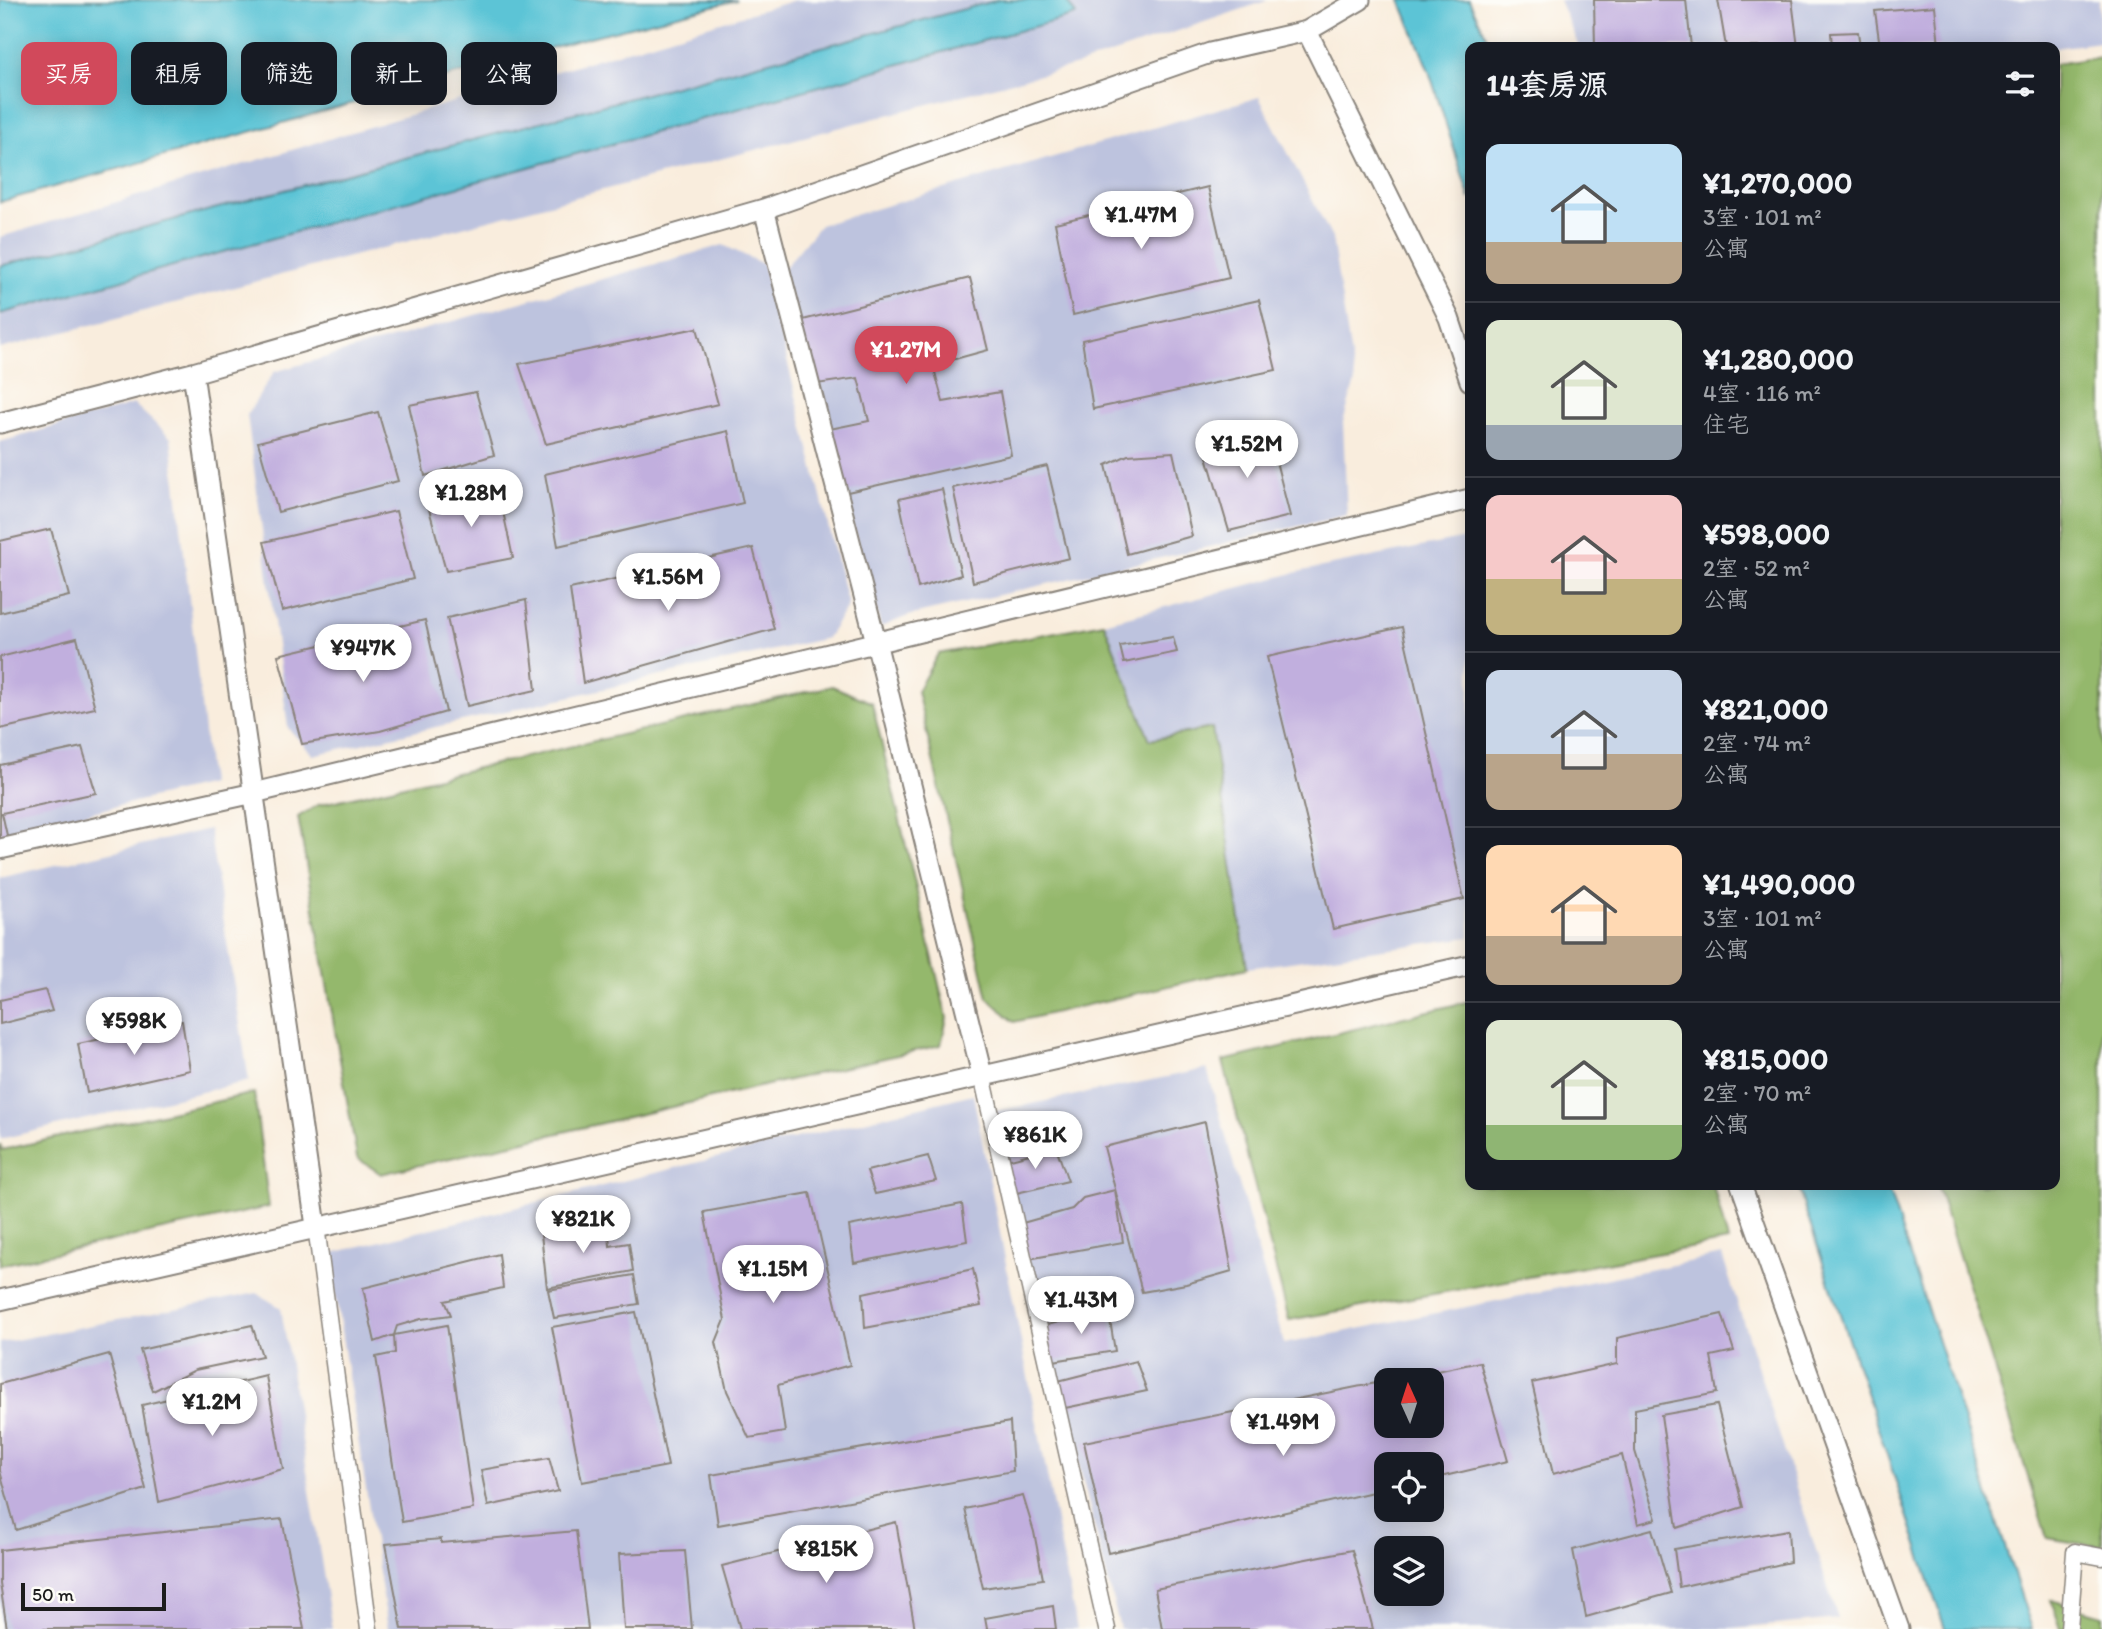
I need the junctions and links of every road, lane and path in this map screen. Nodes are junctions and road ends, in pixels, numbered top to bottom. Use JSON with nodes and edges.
{"nodes":[{"id":1,"x":1360,"y":0,"type":"edge"},
{"id":2,"x":1307,"y":31,"type":"junction"},
{"id":3,"x":764,"y":209,"type":"junction"},
{"id":4,"x":1465,"y":365,"type":"edge"},
{"id":5,"x":193,"y":373,"type":"junction"},
{"id":6,"x":0,"y":423,"type":"edge"},
{"id":7,"x":1465,"y":500,"type":"edge"},
{"id":8,"x":876,"y":642,"type":"junction"},
{"id":9,"x":254,"y":793,"type":"junction"},
{"id":10,"x":0,"y":849,"type":"edge"},
{"id":11,"x":1465,"y":966,"type":"edge"},
{"id":12,"x":982,"y":1075,"type":"junction"},
{"id":13,"x":1743,"y":1190,"type":"edge"},
{"id":14,"x":316,"y":1226,"type":"junction"},
{"id":15,"x":0,"y":1300,"type":"edge"},
{"id":16,"x":2102,"y":1557,"type":"edge"},
{"id":17,"x":369,"y":1629,"type":"edge"},
{"id":18,"x":1107,"y":1629,"type":"edge"},
{"id":19,"x":1899,"y":1629,"type":"edge"},
{"id":20,"x":2069,"y":1629,"type":"edge"}],
"edges":[{"from":1,"to":2,"type":"street"},
{"from":2,"to":3,"type":"street"},
{"from":2,"to":4,"type":"street"},
{"from":3,"to":5,"type":"street"},
{"from":3,"to":8,"type":"street"},
{"from":5,"to":6,"type":"street"},
{"from":5,"to":9,"type":"street"},
{"from":7,"to":8,"type":"street"},
{"from":8,"to":9,"type":"street"},
{"from":8,"to":12,"type":"street"},
{"from":9,"to":10,"type":"street"},
{"from":9,"to":14,"type":"street"},
{"from":11,"to":12,"type":"street"},
{"from":12,"to":14,"type":"street"},
{"from":12,"to":18,"type":"street"},
{"from":13,"to":19,"type":"street"},
{"from":14,"to":15,"type":"street"},
{"from":14,"to":17,"type":"street"},
{"from":16,"to":20,"type":"street"}]}
